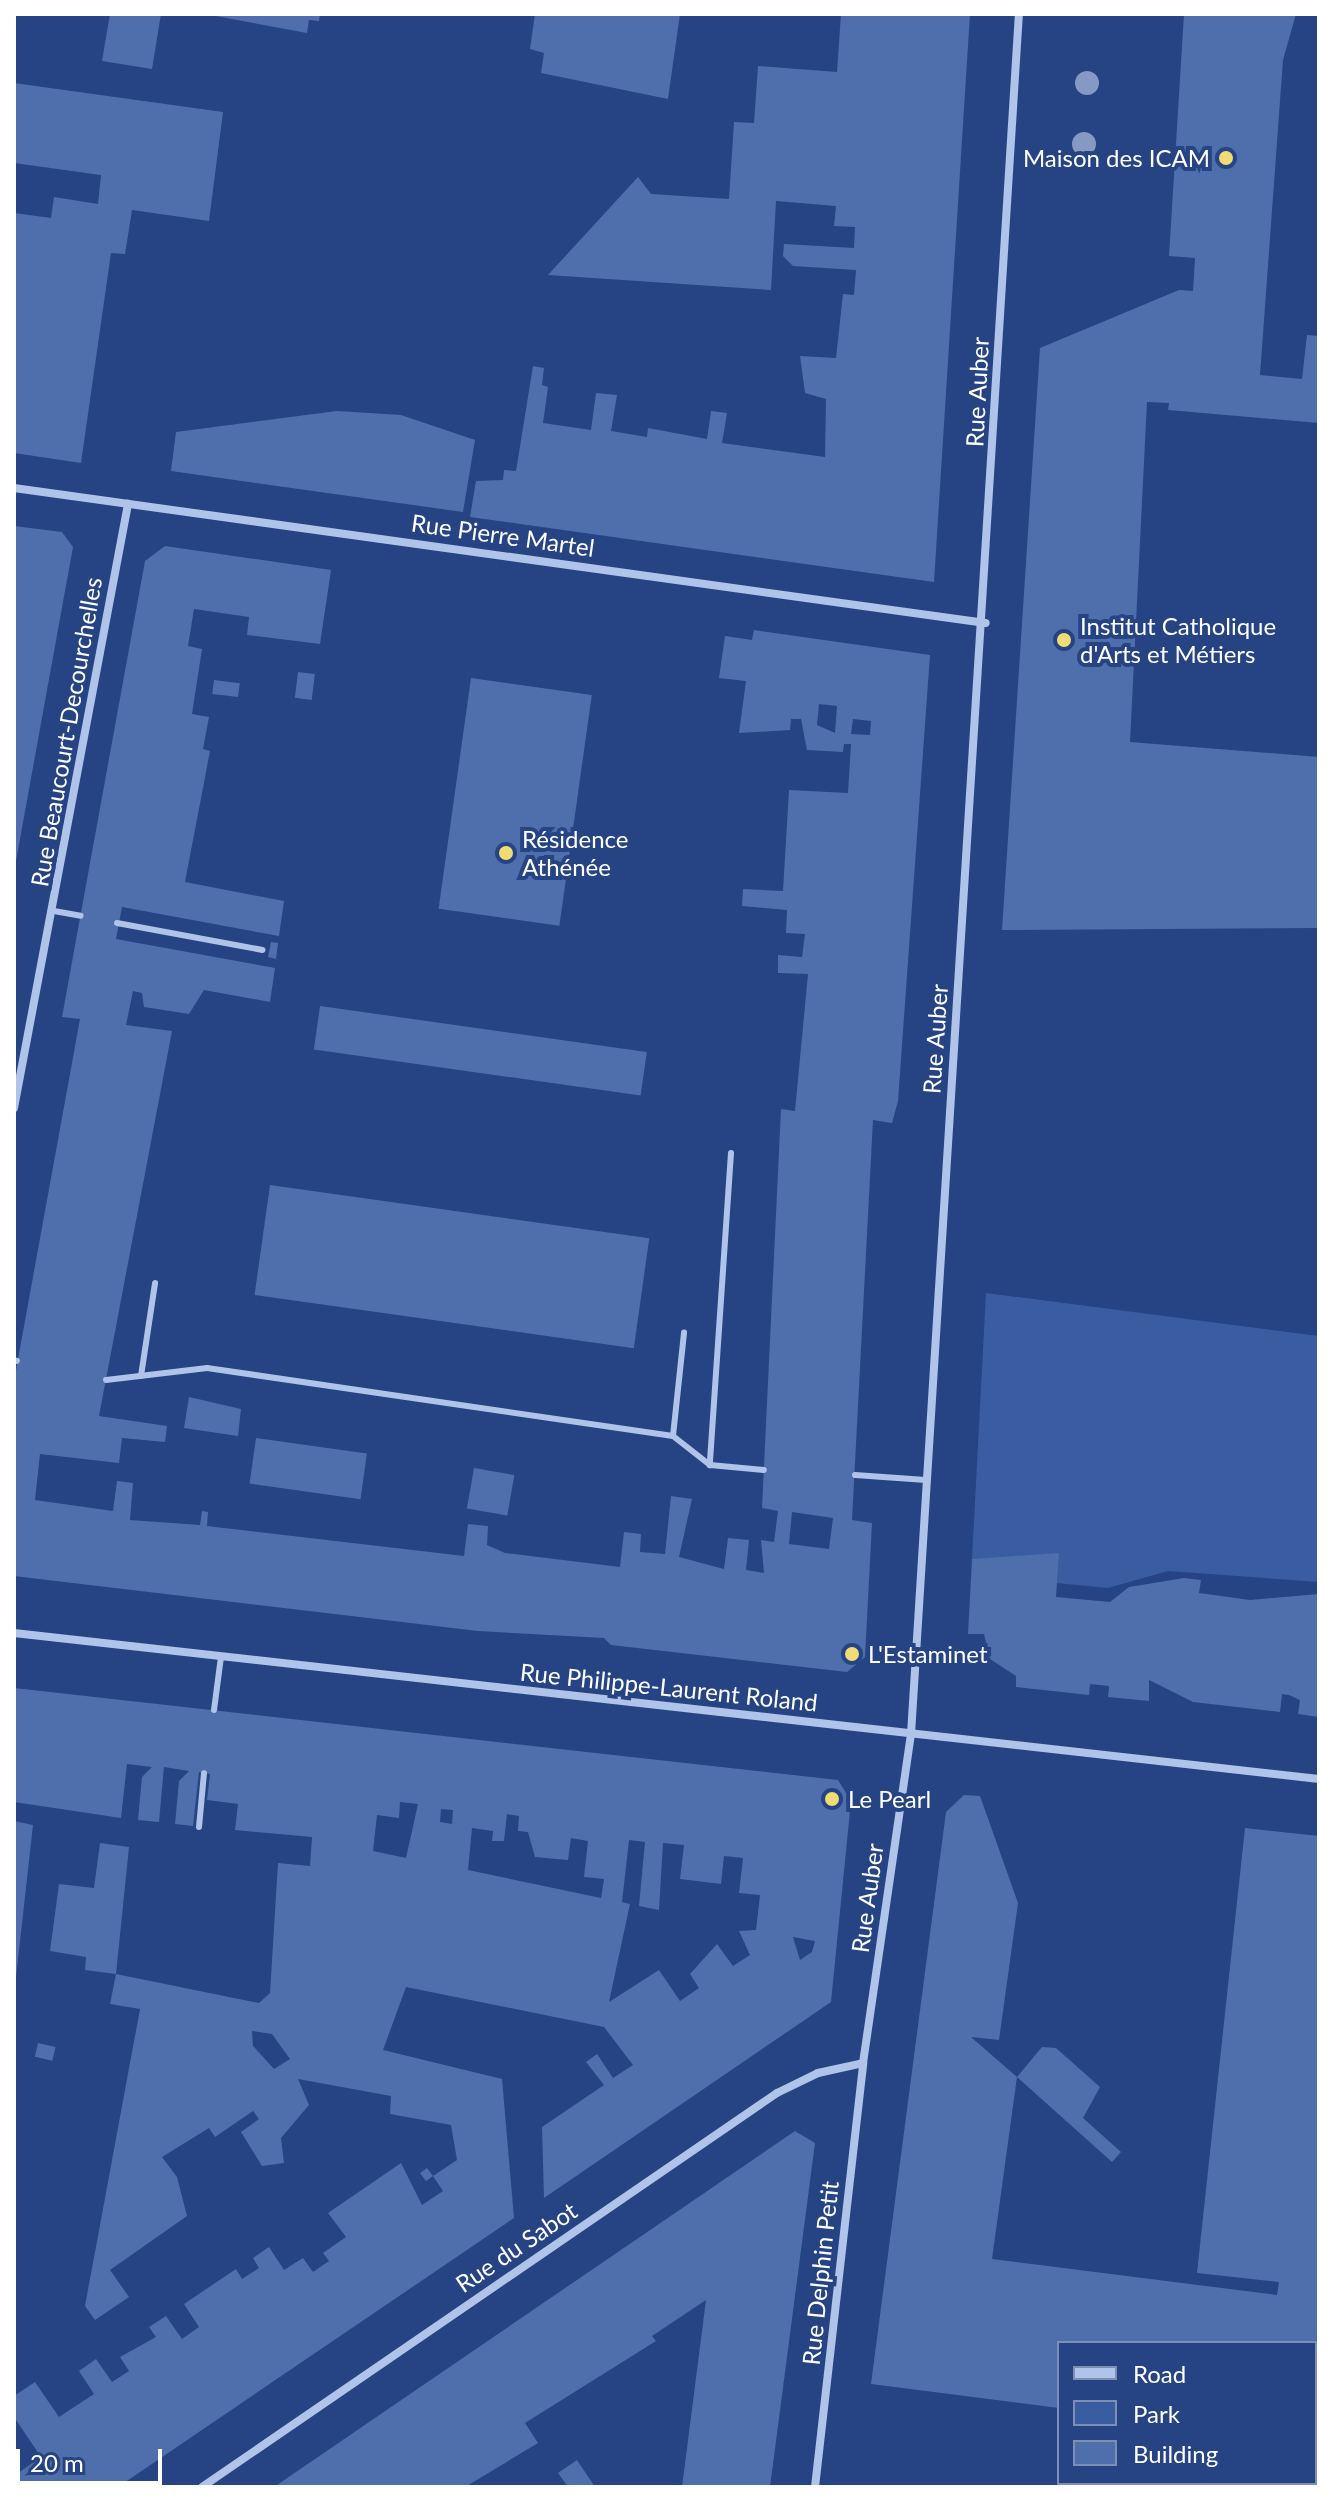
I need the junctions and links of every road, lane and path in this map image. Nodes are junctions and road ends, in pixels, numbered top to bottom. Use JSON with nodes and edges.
{"nodes":[{"id":1,"x":1019,"y":14,"type":"edge"},
{"id":2,"x":14,"y":488,"type":"edge"},
{"id":3,"x":128,"y":504,"type":"junction"},
{"id":4,"x":986,"y":623,"type":"junction"},
{"id":5,"x":54,"y":911,"type":"junction"},
{"id":6,"x":81,"y":916,"type":"dead end"},
{"id":7,"x":117,"y":923,"type":"dead end"},
{"id":8,"x":263,"y":950,"type":"dead end"},
{"id":9,"x":14,"y":1108,"type":"edge"},
{"id":10,"x":731,"y":1153,"type":"dead end"},
{"id":11,"x":155,"y":1283,"type":"dead end"},
{"id":12,"x":684,"y":1333,"type":"dead end"},
{"id":13,"x":141,"y":1376,"type":"junction"},
{"id":14,"x":106,"y":1380,"type":"dead end"},
{"id":15,"x":673,"y":1436,"type":"junction"},
{"id":16,"x":710,"y":1465,"type":"junction"},
{"id":17,"x":764,"y":1470,"type":"dead end"},
{"id":18,"x":855,"y":1475,"type":"dead end"},
{"id":19,"x":926,"y":1480,"type":"junction"},
{"id":20,"x":14,"y":1633,"type":"edge"},
{"id":21,"x":221,"y":1657,"type":"junction"},
{"id":22,"x":214,"y":1710,"type":"dead end"},
{"id":23,"x":911,"y":1734,"type":"junction"},
{"id":24,"x":204,"y":1773,"type":"dead end"},
{"id":25,"x":1319,"y":1779,"type":"edge"},
{"id":26,"x":199,"y":1827,"type":"dead end"},
{"id":27,"x":863,"y":2063,"type":"junction"},
{"id":28,"x":202,"y":2487,"type":"edge"},
{"id":29,"x":815,"y":2487,"type":"edge"}],
"edges":[{"from":1,"to":4,"type":"street","name":"Rue Auber"},
{"from":2,"to":3,"type":"street","name":"Rue Pierre Martel"},
{"from":3,"to":4,"type":"street","name":"Rue Pierre Martel"},
{"from":3,"to":5,"type":"street","name":"Rue Beaucourt-Decourchelles"},
{"from":4,"to":19,"type":"street","name":"Rue Auber"},
{"from":5,"to":6,"type":"lane"},
{"from":5,"to":9,"type":"street","name":"Rue Beaucourt-Decourchelles"},
{"from":7,"to":8,"type":"lane"},
{"from":10,"to":16,"type":"lane"},
{"from":11,"to":13,"type":"lane"},
{"from":12,"to":15,"type":"lane"},
{"from":13,"to":14,"type":"lane"},
{"from":13,"to":15,"type":"lane"},
{"from":15,"to":16,"type":"lane"},
{"from":16,"to":17,"type":"lane"},
{"from":18,"to":19,"type":"lane"},
{"from":19,"to":23,"type":"street","name":"Rue Auber"},
{"from":20,"to":21,"type":"street","name":"Rue Philippe-Laurent Roland"},
{"from":21,"to":22,"type":"lane"},
{"from":21,"to":23,"type":"street","name":"Rue Philippe-Laurent Roland"},
{"from":23,"to":25,"type":"street","name":"Rue Philippe-Laurent Roland"},
{"from":23,"to":27,"type":"street","name":"Rue Auber"},
{"from":24,"to":26,"type":"lane"},
{"from":27,"to":28,"type":"street","name":"Rue du Sabot"},
{"from":27,"to":29,"type":"street","name":"Rue Delphin Petit"}]}
